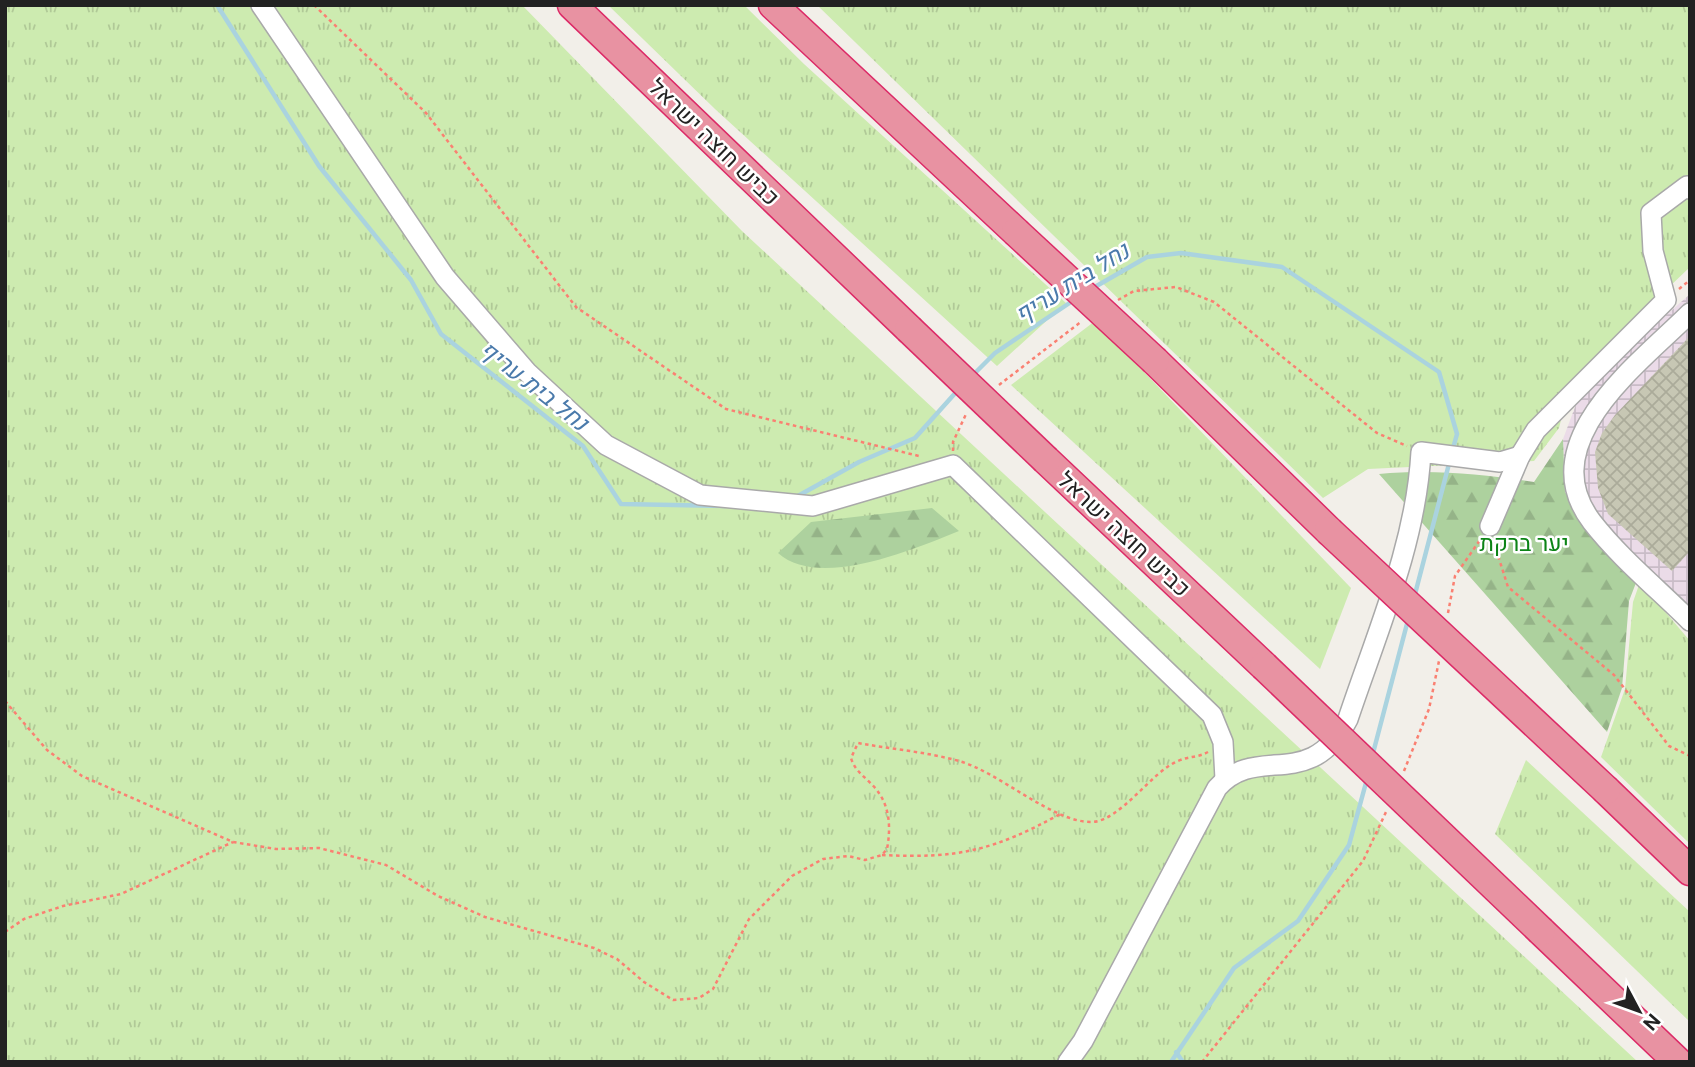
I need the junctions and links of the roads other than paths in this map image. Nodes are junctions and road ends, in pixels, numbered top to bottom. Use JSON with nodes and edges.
{"nodes":[{"id":1,"x":261,"y":5,"type":"edge"},
{"id":2,"x":572,"y":5,"type":"edge"},
{"id":3,"x":773,"y":5,"type":"edge"},
{"id":4,"x":1690,"y":189,"type":"edge"},
{"id":5,"x":1690,"y":313,"type":"edge"},
{"id":6,"x":1520,"y":456,"type":"junction"},
{"id":7,"x":1490,"y":526,"type":"road end"},
{"id":8,"x":1690,"y":621,"type":"edge"},
{"id":9,"x":1225,"y":779,"type":"junction"},
{"id":10,"x":1690,"y":871,"type":"edge"},
{"id":11,"x":1068,"y":1062,"type":"edge"},
{"id":12,"x":1678,"y":1062,"type":"edge"}],
"edges":[{"from":1,"to":9,"type":"street"},
{"from":2,"to":12,"type":"highway","name":"כביש חוצה ישראל","bridge":true},
{"from":3,"to":10,"type":"highway","bridge":true},
{"from":4,"to":6,"type":"street"},
{"from":5,"to":8,"type":"street"},
{"from":6,"to":7,"type":"street"},
{"from":6,"to":9,"type":"street"},
{"from":9,"to":11,"type":"street"}]}
